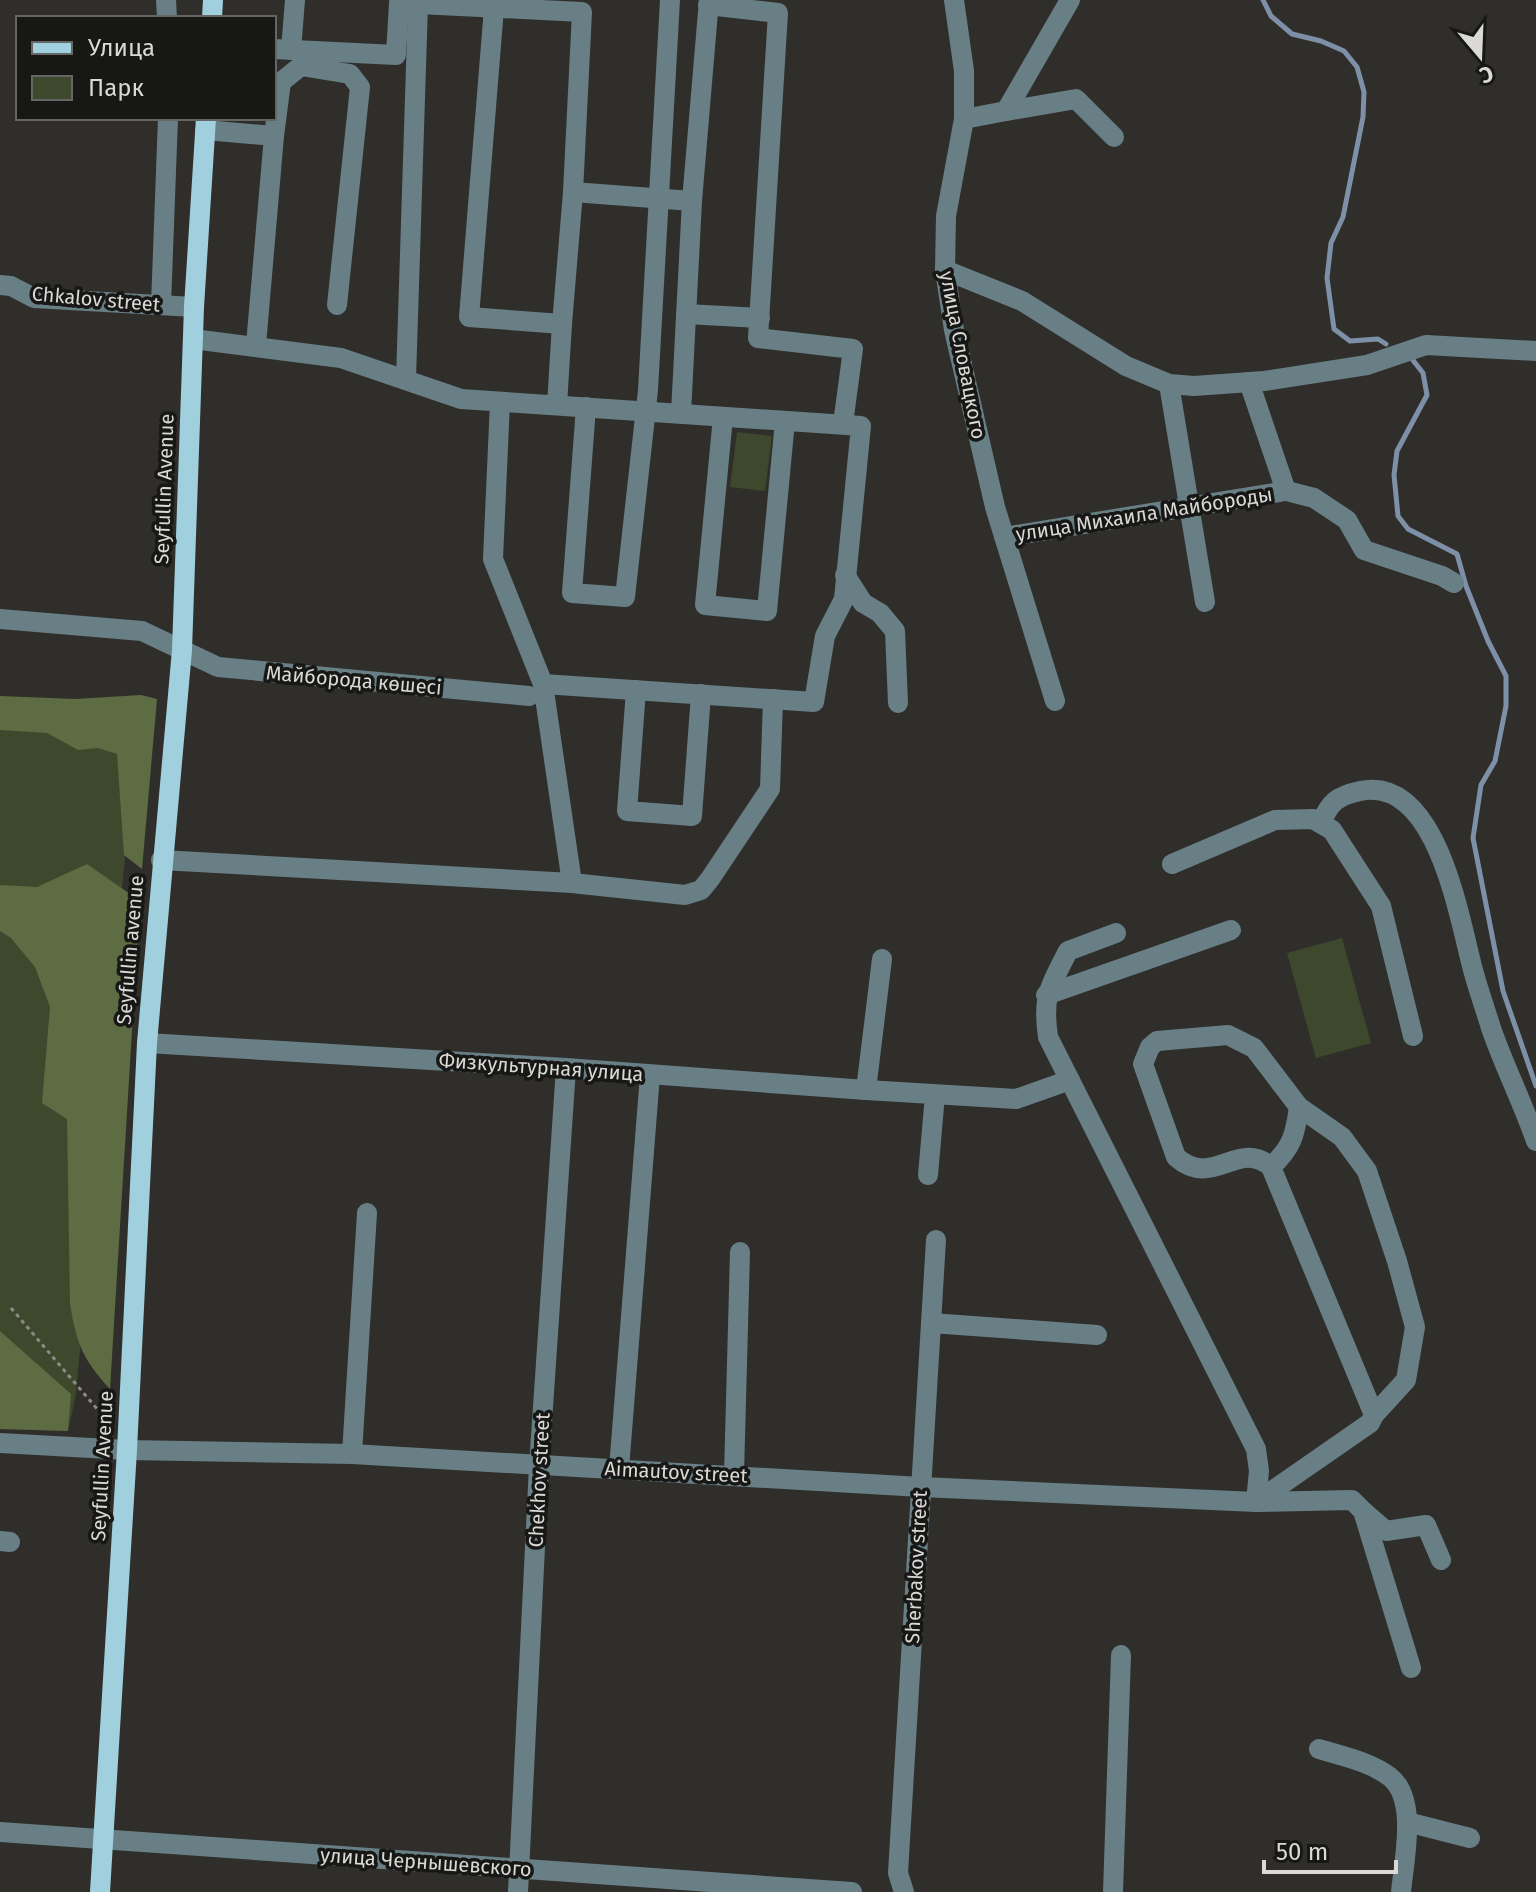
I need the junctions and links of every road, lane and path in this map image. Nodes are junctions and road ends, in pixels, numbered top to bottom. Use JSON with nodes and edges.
{"nodes":[{"id":1,"x":295,"y":0,"type":"edge"},
{"id":2,"x":670,"y":0,"type":"edge"},
{"id":3,"x":954,"y":0,"type":"edge"},
{"id":4,"x":1070,"y":0,"type":"edge"},
{"id":5,"x":708,"y":2,"type":"edge"},
{"id":6,"x":418,"y":4,"type":"junction"},
{"id":7,"x":494,"y":8,"type":"junction"},
{"id":8,"x":283,"y":49,"type":"edge"},
{"id":9,"x":1006,"y":111,"type":"junction"},
{"id":10,"x":964,"y":119,"type":"junction"},
{"id":11,"x":168,"y":120,"type":"edge"},
{"id":12,"x":205,"y":124,"type":"edge"},
{"id":13,"x":274,"y":136,"type":"junction"},
{"id":14,"x":1114,"y":137,"type":"dead end"},
{"id":15,"x":573,"y":192,"type":"junction"},
{"id":16,"x":659,"y":198,"type":"junction"},
{"id":17,"x":692,"y":201,"type":"junction"},
{"id":18,"x":945,"y":270,"type":"junction"},
{"id":19,"x":0,"y":285,"type":"edge"},
{"id":20,"x":161,"y":305,"type":"junction"},
{"id":21,"x":337,"y":305,"type":"dead end"},
{"id":22,"x":194,"y":307,"type":"junction"},
{"id":23,"x":686,"y":314,"type":"junction"},
{"id":24,"x":760,"y":318,"type":"junction"},
{"id":25,"x":562,"y":324,"type":"junction"},
{"id":26,"x":193,"y":339,"type":"junction"},
{"id":27,"x":256,"y":345,"type":"junction"},
{"id":28,"x":1536,"y":351,"type":"edge"},
{"id":29,"x":406,"y":379,"type":"junction"},
{"id":30,"x":1249,"y":382,"type":"junction"},
{"id":31,"x":1169,"y":384,"type":"junction"},
{"id":32,"x":500,"y":402,"type":"junction"},
{"id":33,"x":557,"y":405,"type":"junction"},
{"id":34,"x":586,"y":407,"type":"junction"},
{"id":35,"x":646,"y":412,"type":"junction"},
{"id":36,"x":681,"y":413,"type":"junction"},
{"id":37,"x":723,"y":417,"type":"junction"},
{"id":38,"x":785,"y":421,"type":"junction"},
{"id":39,"x":843,"y":424,"type":"junction"},
{"id":40,"x":1283,"y":490,"type":"junction"},
{"id":41,"x":1189,"y":506,"type":"junction"},
{"id":42,"x":1004,"y":537,"type":"junction"},
{"id":43,"x":845,"y":575,"type":"junction"},
{"id":44,"x":1454,"y":583,"type":"dead end"},
{"id":45,"x":1205,"y":602,"type":"dead end"},
{"id":46,"x":0,"y":619,"type":"edge"},
{"id":47,"x":182,"y":650,"type":"junction"},
{"id":48,"x":536,"y":690,"type":"junction"},
{"id":49,"x":636,"y":690,"type":"junction"},
{"id":50,"x":701,"y":694,"type":"junction"},
{"id":51,"x":773,"y":699,"type":"junction"},
{"id":52,"x":1055,"y":701,"type":"dead end"},
{"id":53,"x":898,"y":703,"type":"dead end"},
{"id":54,"x":1321,"y":823,"type":"junction"},
{"id":55,"x":161,"y":860,"type":"junction"},
{"id":56,"x":1172,"y":864,"type":"dead end"},
{"id":57,"x":572,"y":883,"type":"junction"},
{"id":58,"x":1231,"y":930,"type":"dead end"},
{"id":59,"x":1116,"y":933,"type":"dead end"},
{"id":60,"x":882,"y":959,"type":"dead end"},
{"id":61,"x":1046,"y":995,"type":"junction"},
{"id":62,"x":1413,"y":1036,"type":"dead end"},
{"id":63,"x":147,"y":1043,"type":"junction"},
{"id":64,"x":566,"y":1068,"type":"junction"},
{"id":65,"x":650,"y":1075,"type":"junction"},
{"id":66,"x":1070,"y":1080,"type":"junction"},
{"id":67,"x":866,"y":1090,"type":"junction"},
{"id":68,"x":935,"y":1095,"type":"junction"},
{"id":69,"x":1299,"y":1107,"type":"junction"},
{"id":70,"x":1536,"y":1141,"type":"edge"},
{"id":71,"x":1271,"y":1167,"type":"junction"},
{"id":72,"x":928,"y":1175,"type":"dead end"},
{"id":73,"x":367,"y":1213,"type":"dead end"},
{"id":74,"x":936,"y":1240,"type":"dead end"},
{"id":75,"x":740,"y":1252,"type":"dead end"},
{"id":76,"x":11,"y":1308,"type":"dead end"},
{"id":77,"x":931,"y":1323,"type":"junction"},
{"id":78,"x":1097,"y":1335,"type":"dead end"},
{"id":79,"x":98,"y":1410,"type":"dead end"},
{"id":80,"x":1374,"y":1415,"type":"junction"},
{"id":81,"x":0,"y":1443,"type":"edge"},
{"id":82,"x":127,"y":1450,"type":"junction"},
{"id":83,"x":352,"y":1454,"type":"junction"},
{"id":84,"x":539,"y":1466,"type":"junction"},
{"id":85,"x":619,"y":1469,"type":"junction"},
{"id":86,"x":734,"y":1475,"type":"junction"},
{"id":87,"x":921,"y":1487,"type":"junction"},
{"id":88,"x":1256,"y":1502,"type":"junction"},
{"id":89,"x":1358,"y":1505,"type":"junction"},
{"id":90,"x":1441,"y":1560,"type":"dead end"},
{"id":91,"x":1121,"y":1655,"type":"dead end"},
{"id":92,"x":1411,"y":1668,"type":"dead end"},
{"id":93,"x":1319,"y":1749,"type":"dead end"},
{"id":94,"x":1407,"y":1822,"type":"junction"},
{"id":95,"x":0,"y":1832,"type":"edge"},
{"id":96,"x":1470,"y":1838,"type":"dead end"},
{"id":97,"x":102,"y":1840,"type":"junction"},
{"id":98,"x":520,"y":1868,"type":"junction"},
{"id":99,"x":780,"y":1890,"type":"edge"},
{"id":100,"x":100,"y":1892,"type":"edge"},
{"id":101,"x":518,"y":1892,"type":"edge"},
{"id":102,"x":852,"y":1892,"type":"edge"},
{"id":103,"x":904,"y":1892,"type":"edge"},
{"id":104,"x":1113,"y":1892,"type":"edge"},
{"id":105,"x":1401,"y":1892,"type":"edge"}],
"edges":[{"from":1,"to":8,"type":"street"},
{"from":2,"to":16,"type":"street"},
{"from":3,"to":10,"type":"street","name":"улица Словацкого"},
{"from":4,"to":9,"type":"street"},
{"from":5,"to":17,"type":"street"},
{"from":5,"to":24,"type":"street"},
{"from":6,"to":7,"type":"street"},
{"from":6,"to":8,"type":"street"},
{"from":6,"to":29,"type":"street"},
{"from":7,"to":15,"type":"street"},
{"from":7,"to":25,"type":"street"},
{"from":9,"to":10,"type":"street"},
{"from":9,"to":14,"type":"street"},
{"from":10,"to":18,"type":"street","name":"улица Словацкого"},
{"from":11,"to":20,"type":"street"},
{"from":12,"to":13,"type":"street"},
{"from":12,"to":22,"type":"main road","name":"Seyfullin Avenue"},
{"from":13,"to":21,"type":"street"},
{"from":13,"to":27,"type":"street"},
{"from":15,"to":16,"type":"street"},
{"from":15,"to":25,"type":"street"},
{"from":16,"to":17,"type":"street"},
{"from":16,"to":35,"type":"street"},
{"from":17,"to":23,"type":"street"},
{"from":18,"to":31,"type":"street"},
{"from":18,"to":42,"type":"street","name":"улица Словацкого"},
{"from":19,"to":20,"type":"street","name":"Chkalov street"},
{"from":20,"to":22,"type":"street","name":"Chkalov street"},
{"from":22,"to":26,"type":"main road","name":"Seyfullin Avenue"},
{"from":23,"to":24,"type":"street"},
{"from":23,"to":36,"type":"street"},
{"from":24,"to":39,"type":"street"},
{"from":25,"to":33,"type":"street"},
{"from":26,"to":27,"type":"street"},
{"from":26,"to":47,"type":"main road","name":"Seyfullin Avenue"},
{"from":27,"to":29,"type":"street"},
{"from":28,"to":30,"type":"street"},
{"from":29,"to":32,"type":"street"},
{"from":30,"to":31,"type":"street"},
{"from":30,"to":40,"type":"street"},
{"from":31,"to":41,"type":"street"},
{"from":32,"to":33,"type":"street"},
{"from":32,"to":48,"type":"street"},
{"from":33,"to":34,"type":"street"},
{"from":34,"to":35,"type":"street"},
{"from":34,"to":35,"type":"street"},
{"from":35,"to":36,"type":"street"},
{"from":36,"to":37,"type":"street"},
{"from":37,"to":38,"type":"street"},
{"from":37,"to":38,"type":"street"},
{"from":38,"to":39,"type":"street"},
{"from":39,"to":43,"type":"street"},
{"from":40,"to":41,"type":"street","name":"улица Михаила Майбороды"},
{"from":40,"to":44,"type":"street"},
{"from":41,"to":42,"type":"street","name":"улица Михаила Майбороды"},
{"from":41,"to":45,"type":"street"},
{"from":42,"to":52,"type":"street","name":"улица Словацкого"},
{"from":43,"to":51,"type":"street","name":"Майборода көшесі"},
{"from":43,"to":53,"type":"street"},
{"from":46,"to":47,"type":"street","name":"Майборода көшесі"},
{"from":47,"to":48,"type":"street","name":"Майборода көшесі"},
{"from":47,"to":55,"type":"main road","name":"Seyfullin Avenue"},
{"from":48,"to":49,"type":"street","name":"Майборода көшесі"},
{"from":48,"to":57,"type":"street"},
{"from":49,"to":50,"type":"street","name":"Майборода көшесі"},
{"from":49,"to":50,"type":"street"},
{"from":50,"to":51,"type":"street","name":"Майборода көшесі"},
{"from":51,"to":57,"type":"street"},
{"from":54,"to":56,"type":"street"},
{"from":54,"to":62,"type":"street"},
{"from":54,"to":70,"type":"street"},
{"from":55,"to":57,"type":"street"},
{"from":55,"to":63,"type":"main road","name":"Seyfullin avenue"},
{"from":58,"to":61,"type":"street"},
{"from":59,"to":61,"type":"street"},
{"from":60,"to":67,"type":"street"},
{"from":61,"to":66,"type":"street"},
{"from":63,"to":64,"type":"street","name":"Физкультурная улица"},
{"from":63,"to":82,"type":"main road","name":"Seyfullin Avenue"},
{"from":64,"to":65,"type":"street","name":"Физкультурная улица"},
{"from":64,"to":84,"type":"street","name":"Chekhov street"},
{"from":65,"to":67,"type":"street","name":"Физкультурная улица"},
{"from":65,"to":85,"type":"street"},
{"from":66,"to":68,"type":"street","name":"Физкультурная улица"},
{"from":66,"to":88,"type":"street"},
{"from":67,"to":68,"type":"street","name":"Физкультурная улица"},
{"from":68,"to":72,"type":"street"},
{"from":69,"to":71,"type":"street"},
{"from":69,"to":71,"type":"street"},
{"from":69,"to":80,"type":"street"},
{"from":71,"to":80,"type":"street"},
{"from":73,"to":83,"type":"street"},
{"from":74,"to":77,"type":"street","name":"Sherbakov street"},
{"from":75,"to":86,"type":"street"},
{"from":76,"to":79,"type":"path"},
{"from":77,"to":78,"type":"street"},
{"from":77,"to":87,"type":"street","name":"Sherbakov street"},
{"from":80,"to":88,"type":"street"},
{"from":81,"to":82,"type":"street","name":"Aimautov street"},
{"from":82,"to":83,"type":"street","name":"Aimautov street"},
{"from":82,"to":97,"type":"main road","name":"Seyfullin Avenue"},
{"from":83,"to":84,"type":"street","name":"Aimautov street"},
{"from":84,"to":85,"type":"street","name":"Aimautov street"},
{"from":84,"to":98,"type":"street","name":"Chekhov street"},
{"from":85,"to":86,"type":"street","name":"Aimautov street"},
{"from":86,"to":87,"type":"street","name":"Aimautov street"},
{"from":87,"to":88,"type":"street","name":"Aimautov street"},
{"from":87,"to":103,"type":"street","name":"Sherbakov street"},
{"from":88,"to":89,"type":"street","name":"Aimautov street"},
{"from":89,"to":90,"type":"street"},
{"from":89,"to":92,"type":"street"},
{"from":91,"to":104,"type":"street"},
{"from":93,"to":94,"type":"street"},
{"from":94,"to":96,"type":"street"},
{"from":94,"to":105,"type":"street"},
{"from":95,"to":97,"type":"street","name":"улица Чернышевского"},
{"from":97,"to":98,"type":"street","name":"улица Чернышевского"},
{"from":97,"to":100,"type":"main road","name":"Seyfullin Avenue"},
{"from":98,"to":99,"type":"street","name":"улица Чернышевского"},
{"from":98,"to":101,"type":"street","name":"Chekhov street"},
{"from":99,"to":102,"type":"street","name":"улица Чернышевского"}]}
